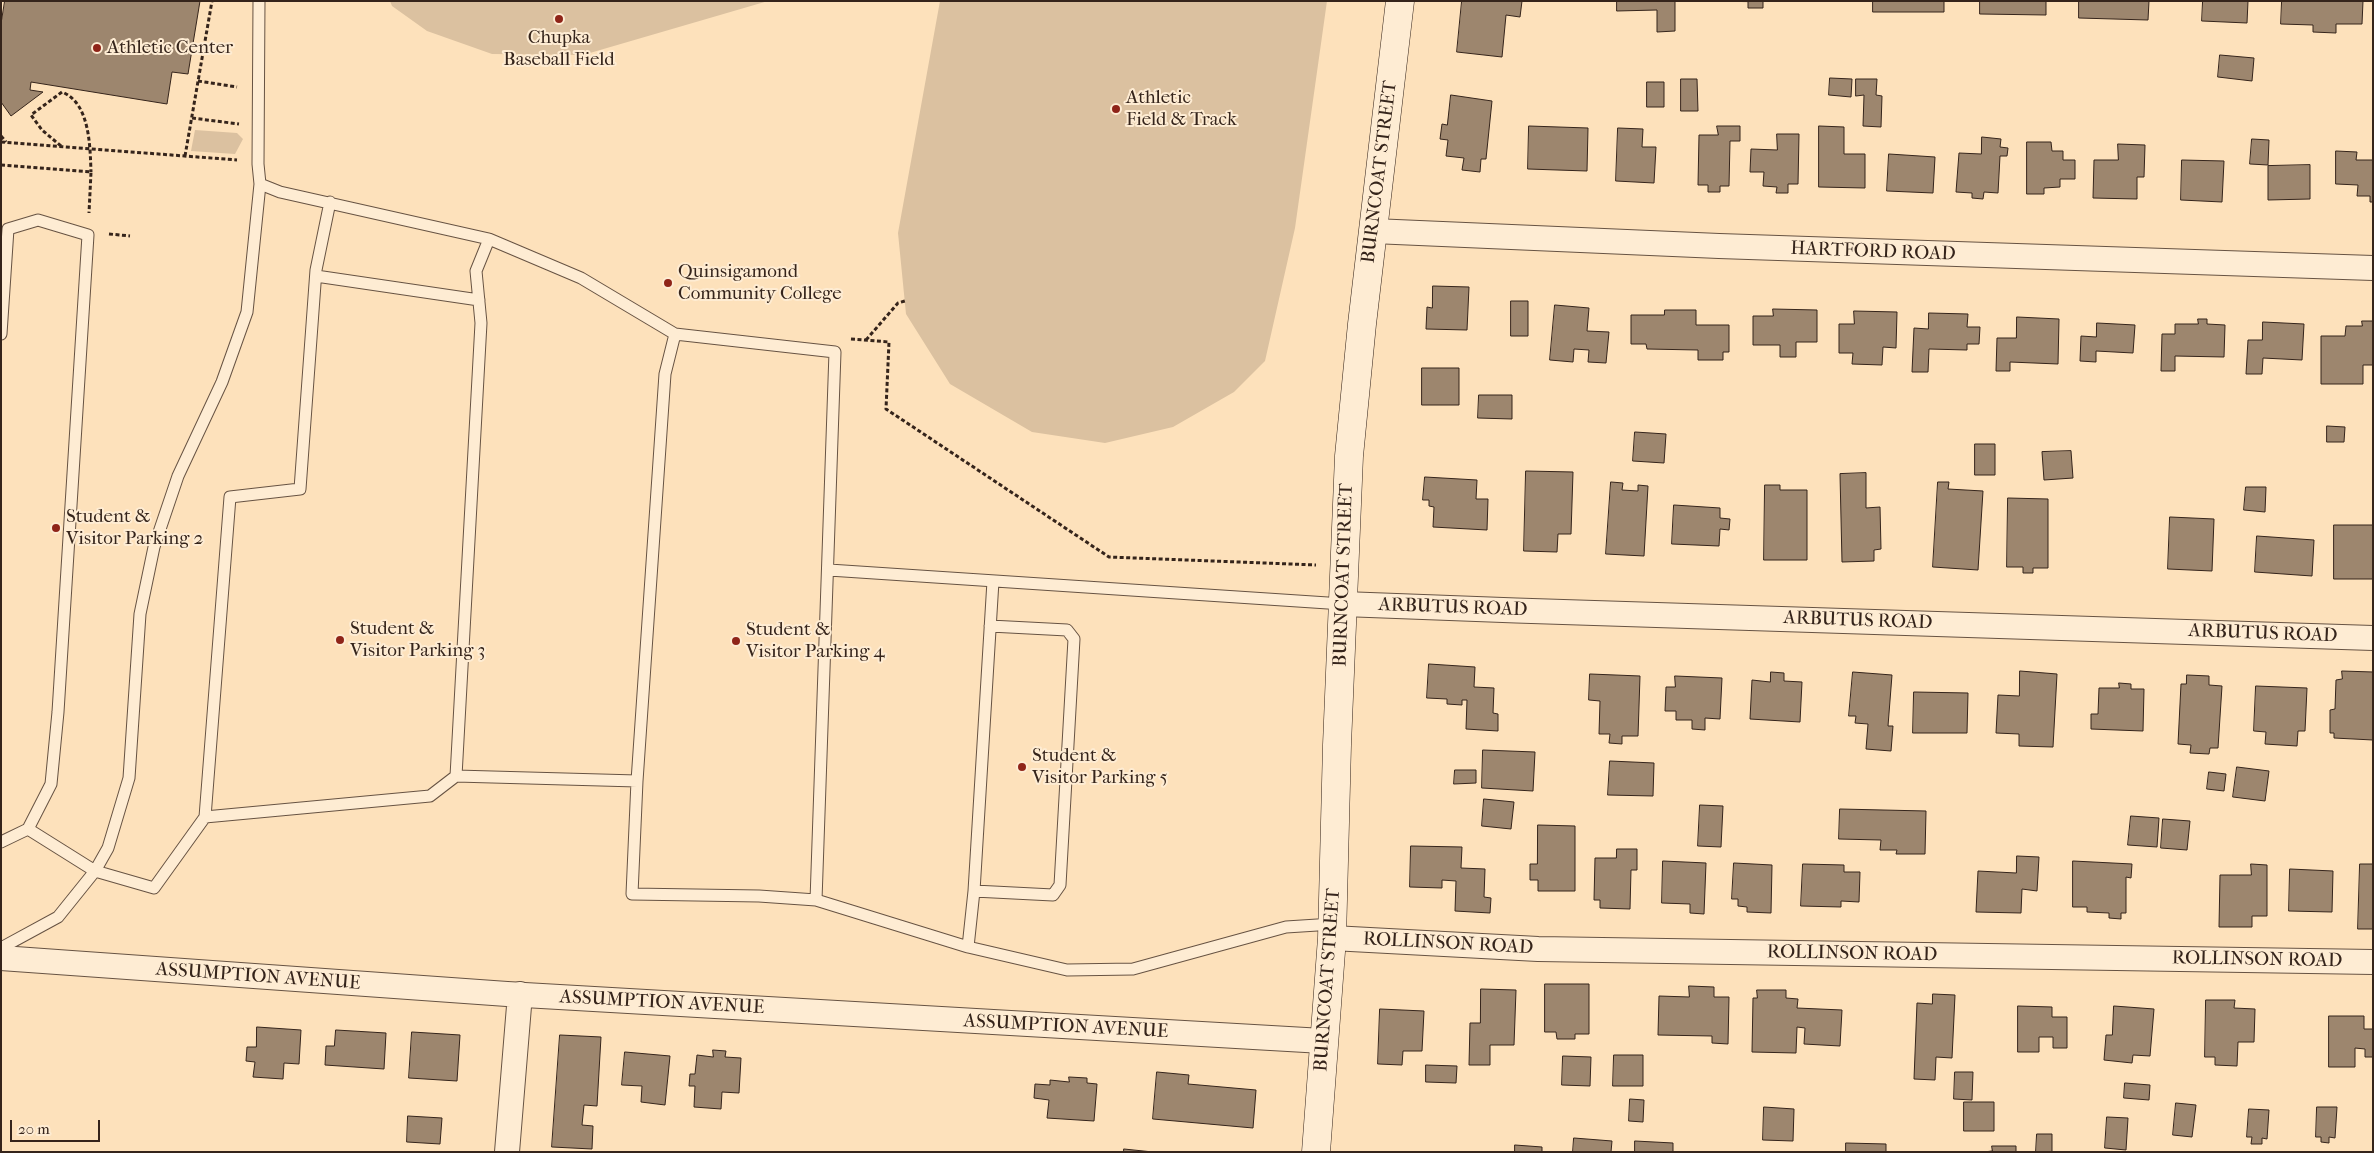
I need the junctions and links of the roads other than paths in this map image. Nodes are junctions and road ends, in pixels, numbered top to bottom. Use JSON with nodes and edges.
{"nodes":[{"id":1,"x":259,"y":1,"type":"edge"},
{"id":2,"x":1400,"y":1,"type":"edge"},
{"id":3,"x":260,"y":184,"type":"junction"},
{"id":4,"x":330,"y":202,"type":"junction"},
{"id":5,"x":1373,"y":231,"type":"junction"},
{"id":6,"x":489,"y":238,"type":"junction"},
{"id":7,"x":2373,"y":268,"type":"edge"},
{"id":8,"x":316,"y":276,"type":"junction"},
{"id":9,"x":479,"y":300,"type":"junction"},
{"id":10,"x":1,"y":334,"type":"edge"},
{"id":11,"x":675,"y":334,"type":"junction"},
{"id":12,"x":829,"y":570,"type":"junction"},
{"id":13,"x":993,"y":581,"type":"junction"},
{"id":14,"x":1343,"y":604,"type":"junction"},
{"id":15,"x":990,"y":626,"type":"junction"},
{"id":16,"x":2373,"y":638,"type":"edge"},
{"id":17,"x":456,"y":776,"type":"junction"},
{"id":18,"x":637,"y":781,"type":"junction"},
{"id":19,"x":205,"y":817,"type":"junction"},
{"id":20,"x":28,"y":829,"type":"junction"},
{"id":21,"x":1,"y":842,"type":"edge"},
{"id":22,"x":95,"y":871,"type":"junction"},
{"id":23,"x":974,"y":891,"type":"junction"},
{"id":24,"x":816,"y":900,"type":"junction"},
{"id":25,"x":1332,"y":931,"type":"junction"},
{"id":26,"x":968,"y":947,"type":"junction"},
{"id":27,"x":1,"y":948,"type":"edge"},
{"id":28,"x":1,"y":958,"type":"edge"},
{"id":29,"x":2373,"y":962,"type":"edge"},
{"id":30,"x":520,"y":994,"type":"junction"},
{"id":31,"x":1323,"y":1041,"type":"junction"},
{"id":32,"x":507,"y":1152,"type":"edge"},
{"id":33,"x":1316,"y":1152,"type":"edge"}],
"edges":[{"from":1,"to":3,"type":"lane"},
{"from":2,"to":5,"type":"main road","name":"BURNCOAT STREET"},
{"from":3,"to":4,"type":"lane"},
{"from":3,"to":22,"type":"lane"},
{"from":4,"to":6,"type":"lane"},
{"from":4,"to":8,"type":"lane"},
{"from":5,"to":7,"type":"street","name":"HARTFORD ROAD"},
{"from":5,"to":14,"type":"main road","name":"BURNCOAT STREET"},
{"from":6,"to":9,"type":"lane"},
{"from":6,"to":11,"type":"lane"},
{"from":8,"to":9,"type":"lane"},
{"from":8,"to":19,"type":"lane"},
{"from":9,"to":17,"type":"lane"},
{"from":10,"to":20,"type":"lane"},
{"from":11,"to":12,"type":"lane"},
{"from":11,"to":18,"type":"lane"},
{"from":12,"to":13,"type":"lane"},
{"from":12,"to":24,"type":"lane"},
{"from":13,"to":14,"type":"lane"},
{"from":13,"to":15,"type":"lane"},
{"from":14,"to":16,"type":"street","name":"ARBUTUS ROAD"},
{"from":14,"to":25,"type":"main road","name":"BURNCOAT STREET"},
{"from":15,"to":23,"type":"lane"},
{"from":15,"to":23,"type":"lane"},
{"from":17,"to":18,"type":"lane"},
{"from":17,"to":19,"type":"lane"},
{"from":18,"to":24,"type":"lane"},
{"from":19,"to":22,"type":"lane"},
{"from":20,"to":21,"type":"lane"},
{"from":20,"to":22,"type":"lane"},
{"from":22,"to":27,"type":"lane"},
{"from":23,"to":26,"type":"lane"},
{"from":24,"to":26,"type":"lane"},
{"from":25,"to":26,"type":"lane"},
{"from":25,"to":29,"type":"street","name":"ROLLINSON ROAD"},
{"from":25,"to":31,"type":"main road","name":"BURNCOAT STREET"},
{"from":28,"to":30,"type":"street","name":"ASSUMPTION AVENUE"},
{"from":30,"to":31,"type":"street","name":"ASSUMPTION AVENUE"},
{"from":30,"to":32,"type":"street"},
{"from":31,"to":33,"type":"main road","name":"BURNCOAT STREET"}]}
